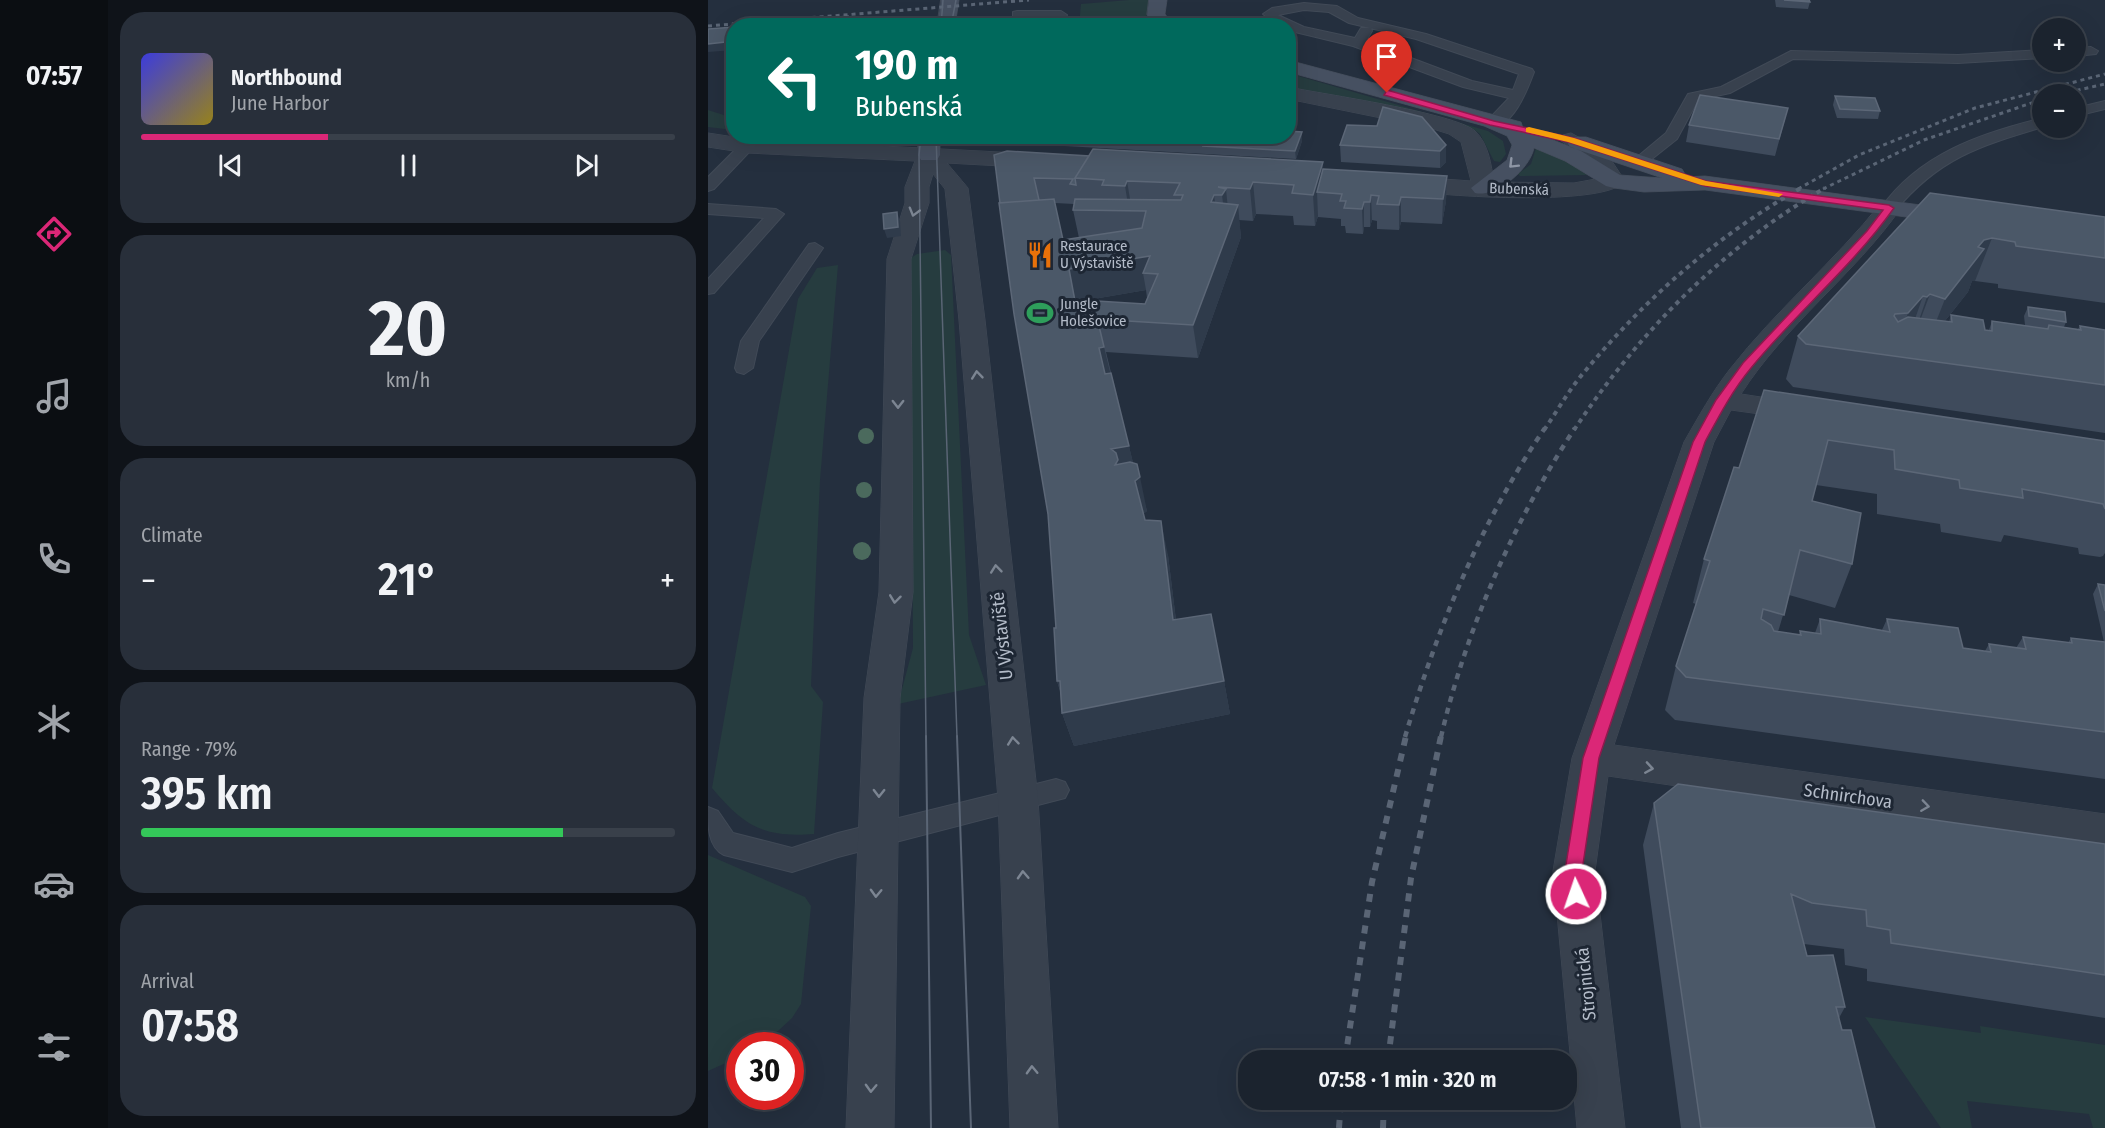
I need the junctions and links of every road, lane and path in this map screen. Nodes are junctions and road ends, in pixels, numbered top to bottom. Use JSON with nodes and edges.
{"nodes":[{"id":1,"x":950,"y":0,"type":"edge"},
{"id":2,"x":1157,"y":3,"type":"edge"},
{"id":3,"x":1176,"y":5,"type":"dead end"},
{"id":4,"x":1017,"y":15,"type":"dead end"},
{"id":5,"x":947,"y":18,"type":"edge"},
{"id":6,"x":1058,"y":18,"type":"edge"},
{"id":7,"x":1159,"y":18,"type":"edge"},
{"id":8,"x":1168,"y":18,"type":"edge"},
{"id":9,"x":1275,"y":18,"type":"edge"},
{"id":10,"x":1372,"y":22,"type":"junction"},
{"id":11,"x":1296,"y":28,"type":"edge"},
{"id":12,"x":1358,"y":43,"type":"junction"},
{"id":13,"x":2086,"y":51,"type":"edge"},
{"id":14,"x":2091,"y":51,"type":"dead end"},
{"id":15,"x":2032,"y":55,"type":"edge"},
{"id":16,"x":1296,"y":68,"type":"edge"},
{"id":17,"x":1296,"y":95,"type":"edge"},
{"id":18,"x":1519,"y":96,"type":"junction"},
{"id":19,"x":2105,"y":105,"type":"edge"},
{"id":20,"x":2086,"y":110,"type":"edge"},
{"id":21,"x":1493,"y":123,"type":"junction"},
{"id":22,"x":2032,"y":126,"type":"edge"},
{"id":23,"x":1514,"y":131,"type":"junction"},
{"id":24,"x":708,"y":140,"type":"edge"},
{"id":25,"x":1570,"y":140,"type":"junction"},
{"id":26,"x":726,"y":143,"type":"edge"},
{"id":27,"x":734,"y":144,"type":"edge"},
{"id":28,"x":747,"y":146,"type":"junction"},
{"id":29,"x":929,"y":146,"type":"edge"},
{"id":30,"x":1060,"y":163,"type":"edge"},
{"id":31,"x":1638,"y":163,"type":"junction"},
{"id":32,"x":1614,"y":180,"type":"junction"},
{"id":33,"x":1378,"y":181,"type":"edge"},
{"id":34,"x":1705,"y":183,"type":"junction"},
{"id":35,"x":708,"y":186,"type":"edge"},
{"id":36,"x":1483,"y":188,"type":"junction"},
{"id":37,"x":1889,"y":208,"type":"junction"},
{"id":38,"x":708,"y":209,"type":"edge"},
{"id":39,"x":1981,"y":221,"type":"edge"},
{"id":40,"x":815,"y":248,"type":"dead end"},
{"id":41,"x":708,"y":289,"type":"edge"},
{"id":42,"x":744,"y":368,"type":"dead end"},
{"id":43,"x":1722,"y":400,"type":"junction"},
{"id":44,"x":1829,"y":415,"type":"edge"},
{"id":45,"x":1591,"y":758,"type":"junction"},
{"id":46,"x":1037,"y":795,"type":"junction"},
{"id":47,"x":708,"y":819,"type":"edge"},
{"id":48,"x":2105,"y":831,"type":"edge"},
{"id":49,"x":878,"y":835,"type":"junction"},
{"id":50,"x":870,"y":1128,"type":"edge"},
{"id":51,"x":1034,"y":1128,"type":"edge"},
{"id":52,"x":1601,"y":1128,"type":"edge"}],
"edges":[{"from":1,"to":5,"type":"main road"},
{"from":2,"to":7,"type":"main road"},
{"from":3,"to":8,"type":"main road"},
{"from":4,"to":6,"type":"lane"},
{"from":9,"to":10,"type":"lane"},
{"from":10,"to":12,"type":"lane"},
{"from":10,"to":18,"type":"lane"},
{"from":11,"to":12,"type":"lane"},
{"from":12,"to":18,"type":"lane"},
{"from":13,"to":14,"type":"lane"},
{"from":15,"to":31,"type":"lane"},
{"from":16,"to":21,"type":"main road"},
{"from":17,"to":36,"type":"street"},
{"from":18,"to":21,"type":"lane"},
{"from":19,"to":20,"type":"lane"},
{"from":21,"to":23,"type":"main road"},
{"from":21,"to":25,"type":"main road"},
{"from":22,"to":37,"type":"lane"},
{"from":23,"to":32,"type":"main road"},
{"from":23,"to":36,"type":"main road","one_way":true},
{"from":24,"to":26,"type":"street"},
{"from":25,"to":31,"type":"main road"},
{"from":25,"to":32,"type":"street"},
{"from":27,"to":28,"type":"street"},
{"from":28,"to":29,"type":"street"},
{"from":28,"to":35,"type":"lane"},
{"from":29,"to":30,"type":"street"},
{"from":46,"to":29,"type":"street","name":"U Výstaviště","one_way":true},
{"from":29,"to":49,"type":"street","one_way":true},
{"from":31,"to":34,"type":"main road"},
{"from":32,"to":34,"type":"main road","name":"Bubenská"},
{"from":32,"to":36,"type":"street","name":"Bubenská"},
{"from":33,"to":36,"type":"street","name":"Bubenská"},
{"from":34,"to":37,"type":"main road","name":"Bubenská"},
{"from":37,"to":39,"type":"main road","name":"Bubenská"},
{"from":37,"to":43,"type":"street","name":"Strojnická"},
{"from":38,"to":41,"type":"lane"},
{"from":40,"to":42,"type":"lane"},
{"from":43,"to":44,"type":"street"},
{"from":43,"to":45,"type":"street","name":"Strojnická"},
{"from":45,"to":48,"type":"street","name":"Schnirchova","one_way":true},
{"from":45,"to":52,"type":"street","name":"Strojnická"},
{"from":46,"to":49,"type":"lane"},
{"from":51,"to":46,"type":"street","name":"U Výstaviště","one_way":true},
{"from":47,"to":49,"type":"lane"},
{"from":49,"to":50,"type":"street","one_way":true}]}
